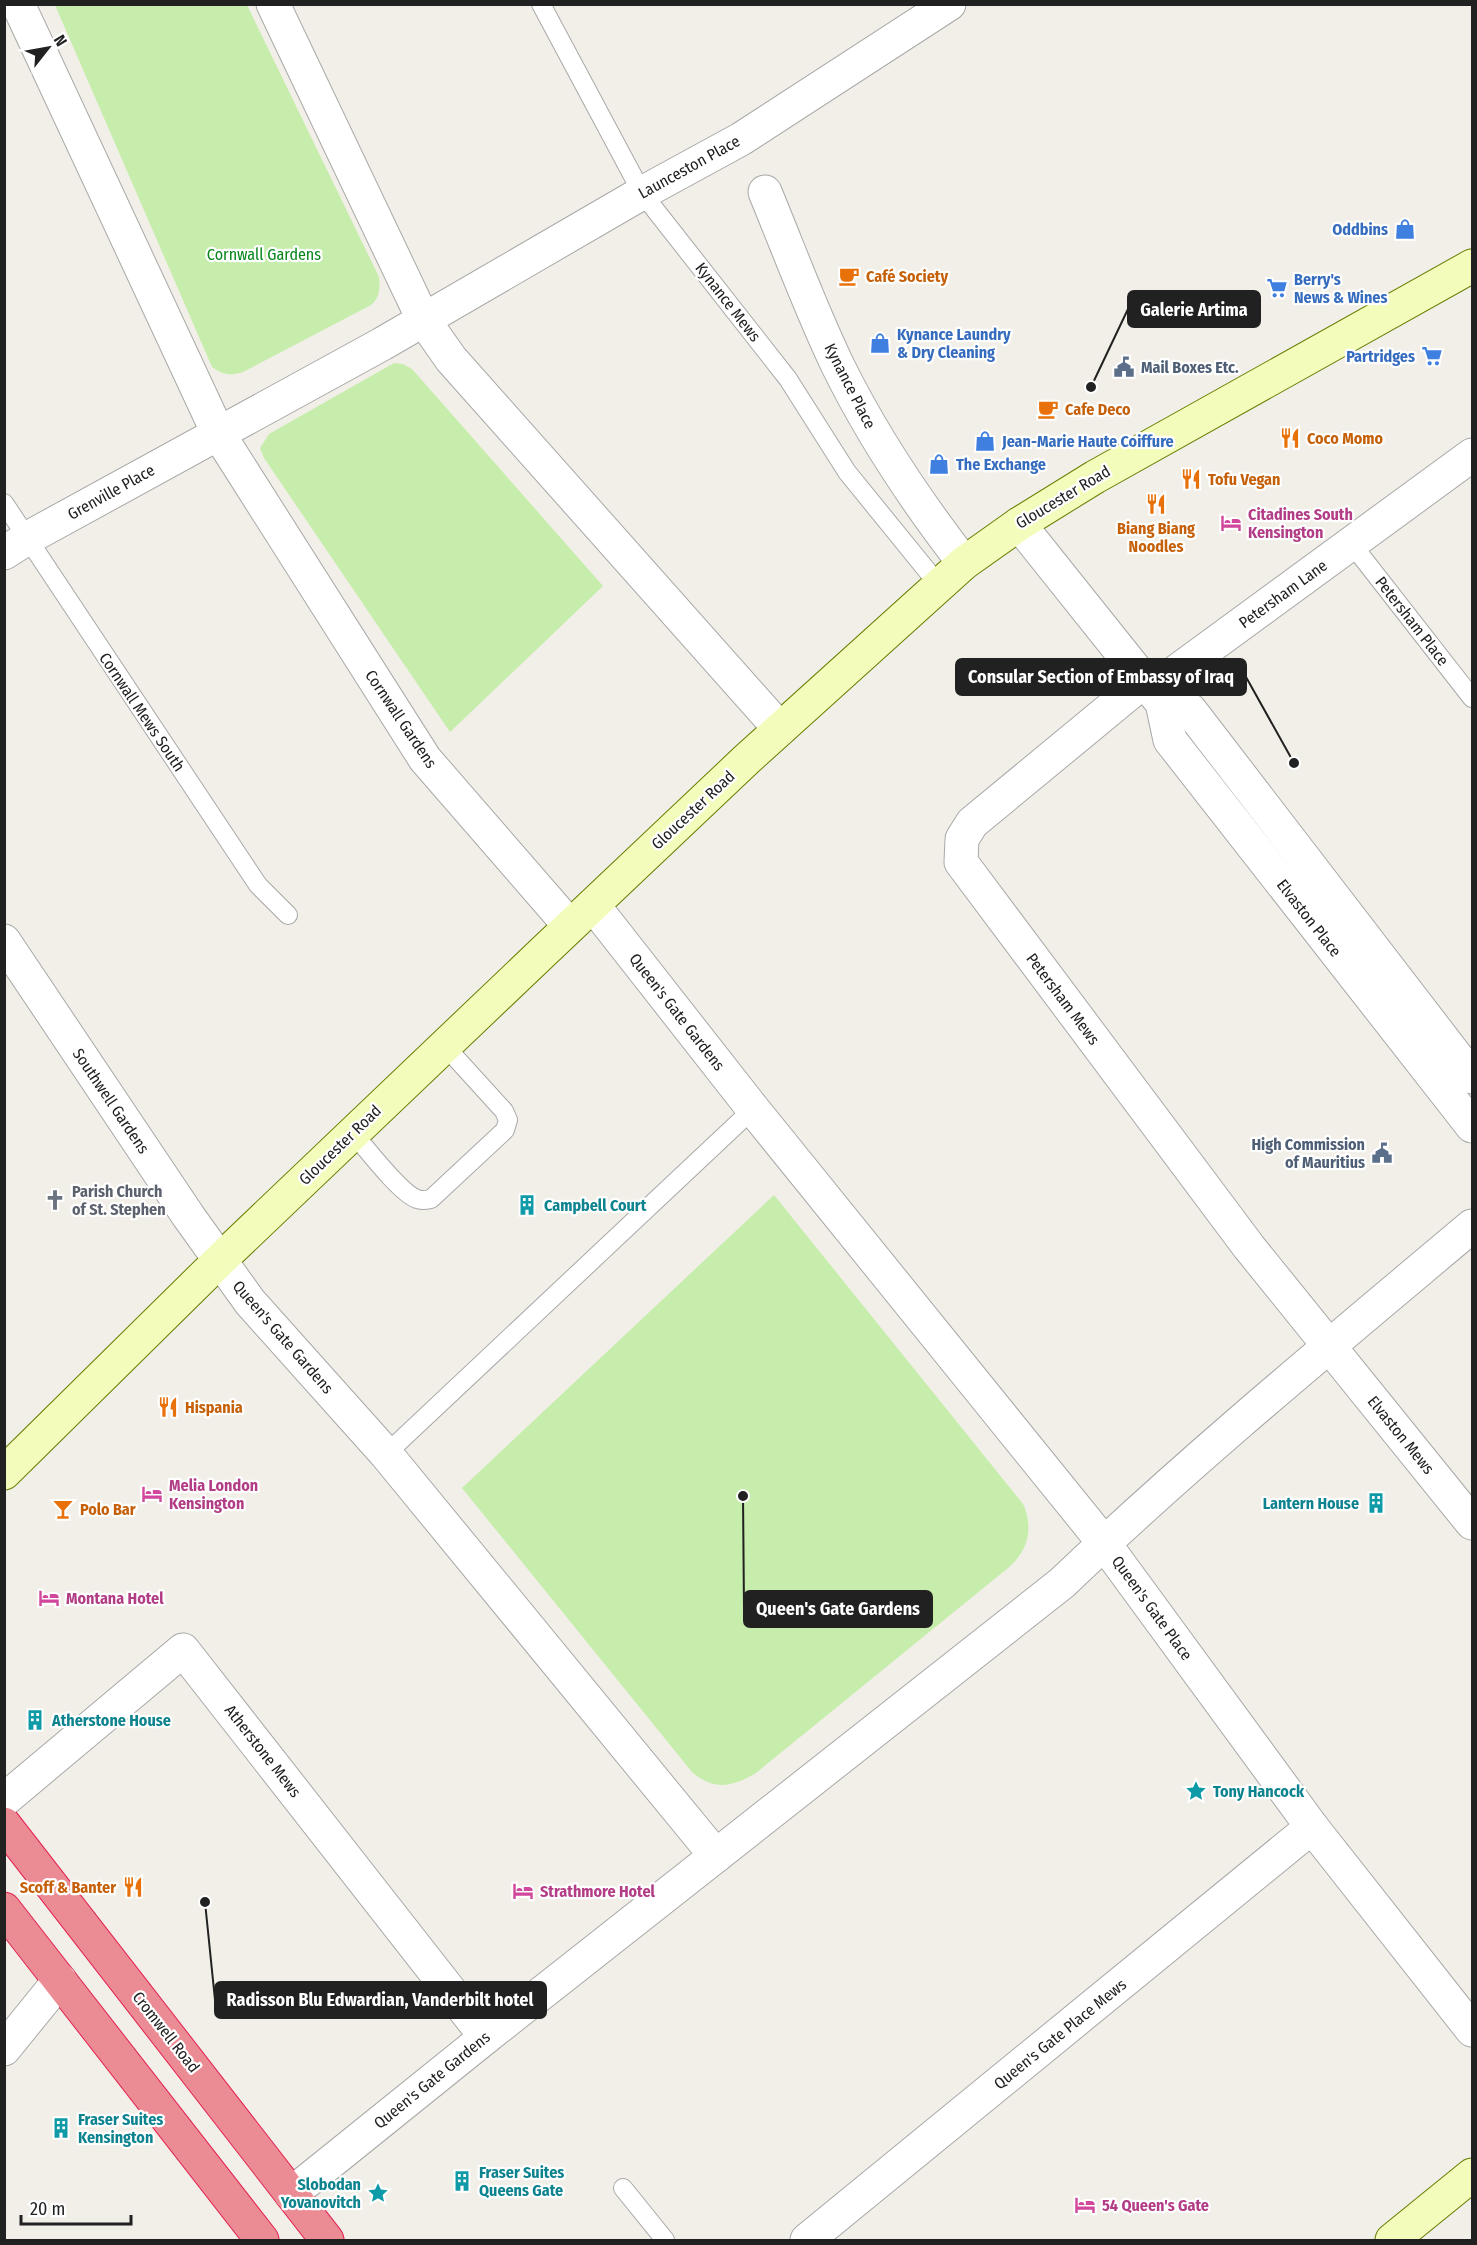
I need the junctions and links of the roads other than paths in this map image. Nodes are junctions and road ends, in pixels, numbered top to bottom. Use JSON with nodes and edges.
{"nodes":[{"id":1,"x":18,"y":4,"type":"edge"},
{"id":2,"x":273,"y":4,"type":"edge"},
{"id":3,"x":541,"y":4,"type":"edge"},
{"id":4,"x":949,"y":4,"type":"edge"},
{"id":5,"x":765,"y":192,"type":"dead end"},
{"id":6,"x":642,"y":193,"type":"junction"},
{"id":7,"x":1473,"y":266,"type":"edge"},
{"id":8,"x":423,"y":319,"type":"junction"},
{"id":9,"x":218,"y":433,"type":"junction"},
{"id":10,"x":1473,"y":455,"type":"edge"},
{"id":11,"x":4,"y":503,"type":"edge"},
{"id":12,"x":1019,"y":524,"type":"junction"},
{"id":13,"x":1351,"y":543,"type":"junction"},
{"id":14,"x":15,"y":546,"type":"edge"},
{"id":15,"x":964,"y":563,"type":"junction"},
{"id":16,"x":938,"y":584,"type":"junction"},
{"id":17,"x":1152,"y":691,"type":"junction"},
{"id":18,"x":1473,"y":698,"type":"edge"},
{"id":19,"x":780,"y":729,"type":"junction"},
{"id":20,"x":288,"y":915,"type":"dead end"},
{"id":21,"x":581,"y":915,"type":"junction"},
{"id":22,"x":4,"y":941,"type":"edge"},
{"id":23,"x":444,"y":1046,"type":"junction"},
{"id":24,"x":1473,"y":1077,"type":"edge"},
{"id":25,"x":753,"y":1109,"type":"junction"},
{"id":26,"x":1473,"y":1126,"type":"edge"},
{"id":27,"x":353,"y":1133,"type":"junction"},
{"id":28,"x":1473,"y":1226,"type":"edge"},
{"id":29,"x":219,"y":1261,"type":"junction"},
{"id":30,"x":1329,"y":1346,"type":"junction"},
{"id":31,"x":386,"y":1454,"type":"junction"},
{"id":32,"x":4,"y":1473,"type":"edge"},
{"id":33,"x":1473,"y":1523,"type":"edge"},
{"id":34,"x":1104,"y":1543,"type":"junction"},
{"id":35,"x":4,"y":1800,"type":"edge"},
{"id":36,"x":4,"y":1824,"type":"edge"},
{"id":37,"x":1312,"y":1827,"type":"junction"},
{"id":38,"x":716,"y":1856,"type":"junction"},
{"id":39,"x":4,"y":1909,"type":"edge"},
{"id":40,"x":60,"y":1980,"type":"junction"},
{"id":41,"x":1473,"y":2030,"type":"edge"},
{"id":42,"x":486,"y":2037,"type":"junction"},
{"id":43,"x":4,"y":2049,"type":"edge"},
{"id":44,"x":1473,"y":2175,"type":"edge"},
{"id":45,"x":624,"y":2188,"type":"dead end"},
{"id":46,"x":291,"y":2194,"type":"junction"},
{"id":47,"x":262,"y":2241,"type":"edge"},
{"id":48,"x":327,"y":2241,"type":"edge"},
{"id":49,"x":664,"y":2241,"type":"edge"},
{"id":50,"x":807,"y":2241,"type":"edge"},
{"id":51,"x":1392,"y":2241,"type":"edge"}],
"edges":[{"from":1,"to":9,"type":"street","name":"Cornwall Gardens"},
{"from":2,"to":8,"type":"street"},
{"from":3,"to":6,"type":"lane","name":"Kynance Mews"},
{"from":4,"to":6,"type":"street","name":"Launceston Place"},
{"from":5,"to":15,"type":"street","name":"Kynance Place"},
{"from":6,"to":8,"type":"street","name":"Launceston Place"},
{"from":6,"to":16,"type":"lane","name":"Kynance Mews"},
{"from":7,"to":12,"type":"main road","name":"Gloucester Road"},
{"from":8,"to":9,"type":"street"},
{"from":8,"to":19,"type":"street"},
{"from":9,"to":14,"type":"street","name":"Grenville Place"},
{"from":9,"to":21,"type":"street","name":"Cornwall Gardens"},
{"from":10,"to":13,"type":"street","name":"Petersham Lane"},
{"from":11,"to":14,"type":"lane","name":"Cornwall Mews South"},
{"from":12,"to":15,"type":"main road","name":"Gloucester Road"},
{"from":12,"to":17,"type":"street","name":"Elvaston Place"},
{"from":13,"to":17,"type":"street","name":"Petersham Lane"},
{"from":13,"to":18,"type":"lane","name":"Petersham Place"},
{"from":14,"to":20,"type":"lane","name":"Cornwall Mews South"},
{"from":15,"to":16,"type":"main road","name":"Gloucester Road"},
{"from":16,"to":19,"type":"main road","name":"Gloucester Road"},
{"from":17,"to":24,"type":"street","name":"Elvaston Place"},
{"from":17,"to":26,"type":"street","name":"Elvaston Place"},
{"from":17,"to":30,"type":"street","name":"Petersham Mews"},
{"from":19,"to":21,"type":"main road","name":"Gloucester Road"},
{"from":21,"to":23,"type":"main road","name":"Gloucester Road"},
{"from":21,"to":25,"type":"street","name":"Queen's Gate Gardens"},
{"from":22,"to":29,"type":"street","name":"Southwell Gardens"},
{"from":23,"to":27,"type":"main road","name":"Gloucester Road"},
{"from":23,"to":27,"type":"lane"},
{"from":25,"to":31,"type":"lane"},
{"from":25,"to":34,"type":"street","name":"Queen's Gate Gardens"},
{"from":27,"to":29,"type":"main road","name":"Gloucester Road"},
{"from":28,"to":30,"type":"street","name":"Queen's Gate Place"},
{"from":29,"to":31,"type":"street","name":"Queen's Gate Gardens"},
{"from":29,"to":32,"type":"main road","name":"Gloucester Road"},
{"from":30,"to":33,"type":"street","name":"Elvaston Mews"},
{"from":30,"to":34,"type":"street","name":"Queen's Gate Place"},
{"from":31,"to":38,"type":"street","name":"Queen's Gate Gardens"},
{"from":34,"to":37,"type":"street","name":"Queen's Gate Place"},
{"from":34,"to":38,"type":"street","name":"Queen's Gate Gardens"},
{"from":35,"to":42,"type":"street","name":"Atherstone Mews"},
{"from":36,"to":46,"type":"highway","name":"Cromwell Road"},
{"from":37,"to":41,"type":"street","name":"Queen's Gate Place"},
{"from":37,"to":50,"type":"street","name":"Queen's Gate Place Mews"},
{"from":38,"to":42,"type":"street","name":"Queen's Gate Gardens"},
{"from":39,"to":40,"type":"highway"},
{"from":40,"to":43,"type":"street"},
{"from":40,"to":47,"type":"highway"},
{"from":42,"to":46,"type":"street","name":"Queen's Gate Gardens"},
{"from":44,"to":51,"type":"main road"},
{"from":45,"to":49,"type":"lane"},
{"from":46,"to":48,"type":"highway","name":"Cromwell Road"}]}
